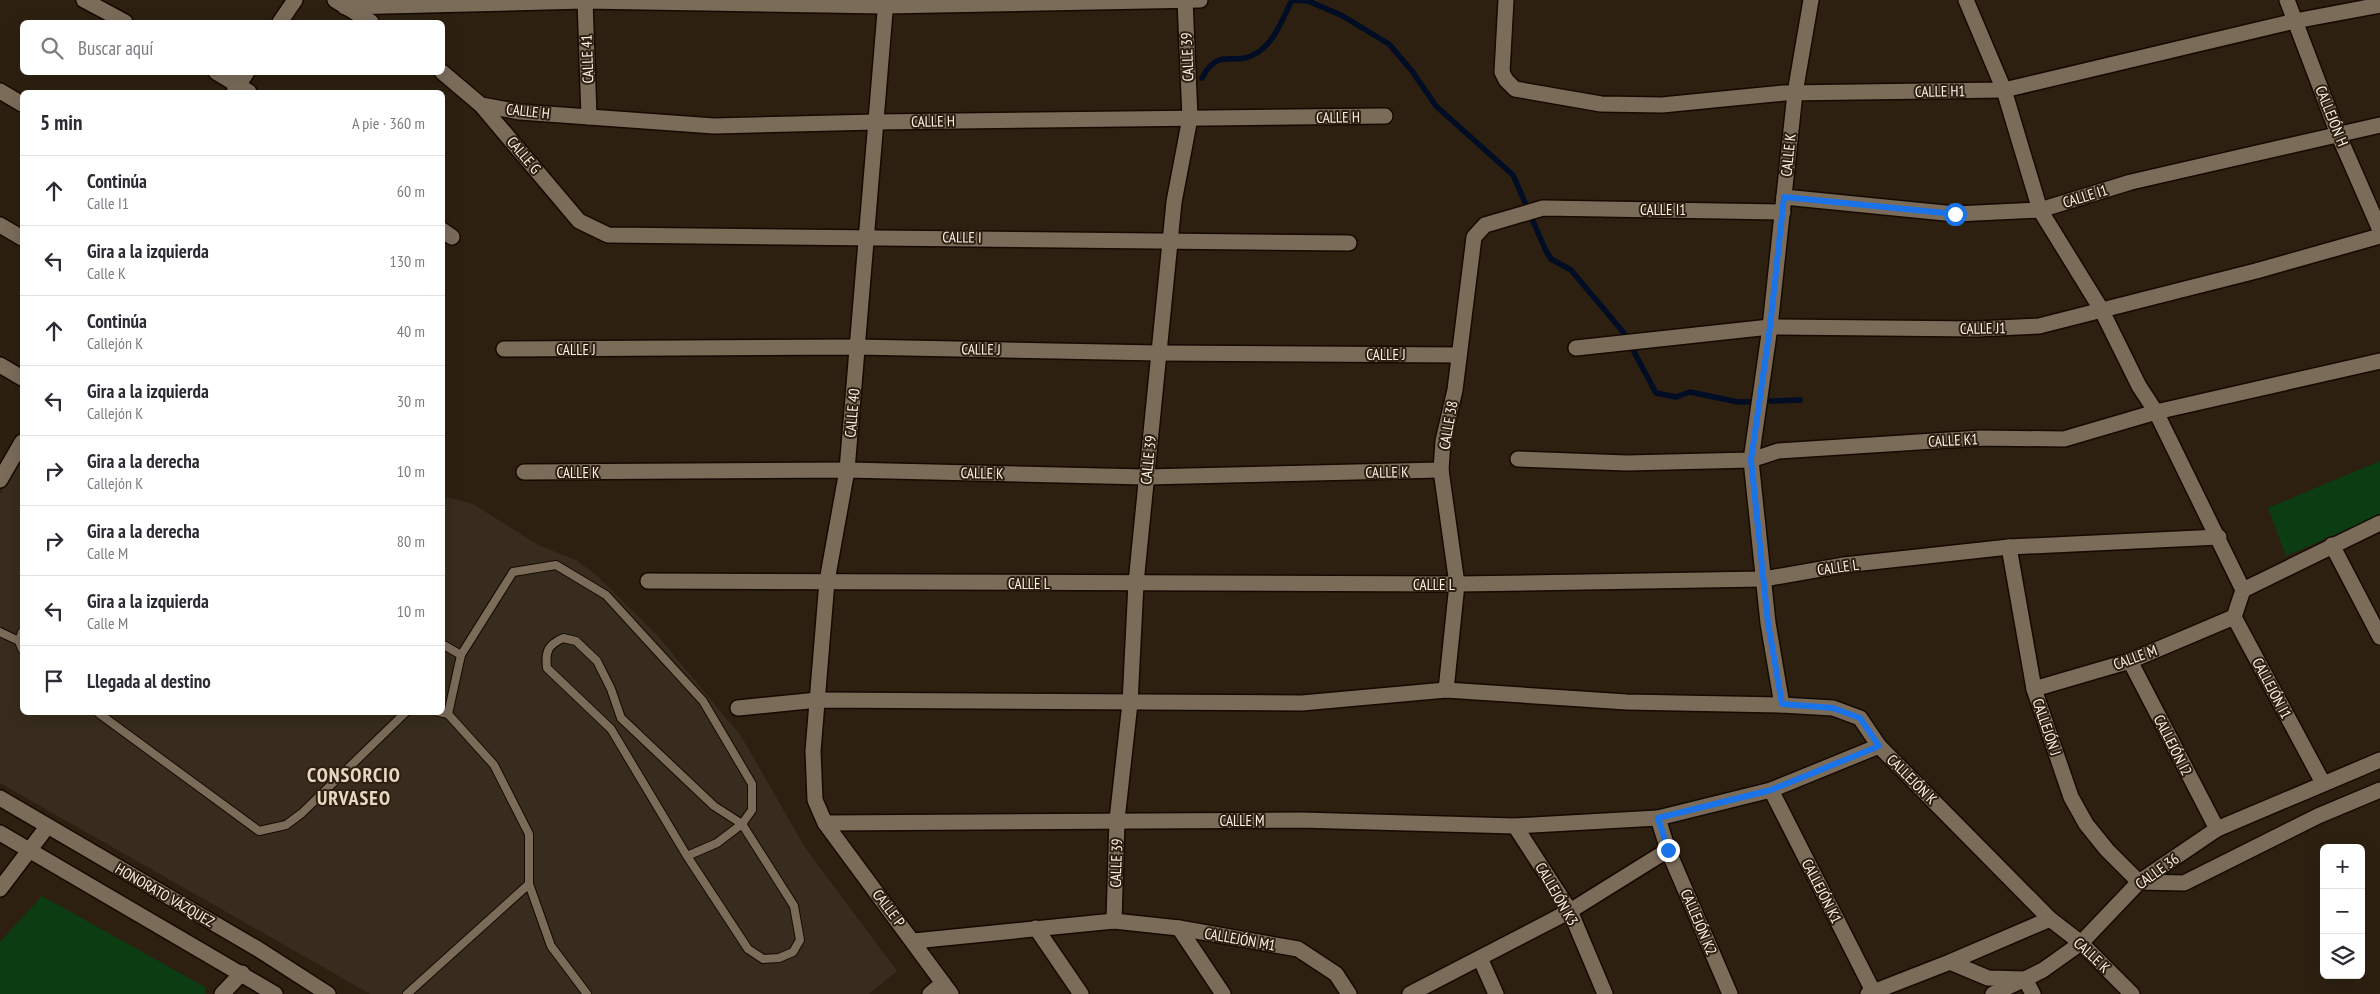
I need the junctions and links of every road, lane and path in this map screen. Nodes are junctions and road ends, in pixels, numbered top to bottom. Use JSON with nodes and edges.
{"nodes":[{"id":1,"x":84,"y":0,"type":"edge"},
{"id":2,"x":294,"y":0,"type":"edge"},
{"id":3,"x":585,"y":0,"type":"edge"},
{"id":4,"x":1506,"y":0,"type":"edge"},
{"id":5,"x":1811,"y":0,"type":"edge"},
{"id":6,"x":1966,"y":0,"type":"edge"},
{"id":7,"x":2287,"y":0,"type":"edge"},
{"id":8,"x":1190,"y":1,"type":"edge"},
{"id":9,"x":340,"y":3,"type":"edge"},
{"id":10,"x":886,"y":3,"type":"edge"},
{"id":11,"x":2380,"y":5,"type":"edge"},
{"id":12,"x":121,"y":20,"type":"edge"},
{"id":13,"x":281,"y":20,"type":"edge"},
{"id":14,"x":368,"y":20,"type":"edge"},
{"id":15,"x":2295,"y":20,"type":"junction"},
{"id":16,"x":222,"y":75,"type":"edge"},
{"id":17,"x":445,"y":75,"type":"edge"},
{"id":18,"x":242,"y":86,"type":"edge"},
{"id":19,"x":2004,"y":90,"type":"junction"},
{"id":20,"x":0,"y":91,"type":"edge"},
{"id":21,"x":1795,"y":93,"type":"junction"},
{"id":22,"x":20,"y":103,"type":"edge"},
{"id":23,"x":481,"y":105,"type":"junction"},
{"id":24,"x":1385,"y":116,"type":"dead end"},
{"id":25,"x":589,"y":117,"type":"junction"},
{"id":26,"x":1190,"y":118,"type":"junction"},
{"id":27,"x":876,"y":122,"type":"junction"},
{"id":28,"x":2380,"y":125,"type":"edge"},
{"id":29,"x":2338,"y":134,"type":"junction"},
{"id":30,"x":1783,"y":204,"type":"junction"},
{"id":31,"x":1542,"y":208,"type":"joint"},
{"id":32,"x":2040,"y":210,"type":"junction"},
{"id":33,"x":580,"y":221,"type":"joint"},
{"id":34,"x":0,"y":225,"type":"edge"},
{"id":35,"x":2380,"y":230,"type":"edge"},
{"id":36,"x":866,"y":236,"type":"junction"},
{"id":37,"x":2380,"y":236,"type":"edge"},
{"id":38,"x":20,"y":237,"type":"edge"},
{"id":39,"x":1170,"y":240,"type":"junction"},
{"id":40,"x":1349,"y":243,"type":"dead end"},
{"id":41,"x":2101,"y":309,"type":"junction"},
{"id":42,"x":1770,"y":327,"type":"junction"},
{"id":43,"x":857,"y":347,"type":"junction"},
{"id":44,"x":1576,"y":348,"type":"dead end"},
{"id":45,"x":504,"y":349,"type":"dead end"},
{"id":46,"x":1159,"y":353,"type":"junction"},
{"id":47,"x":1459,"y":355,"type":"junction"},
{"id":48,"x":2380,"y":361,"type":"edge"},
{"id":49,"x":0,"y":365,"type":"edge"},
{"id":50,"x":20,"y":377,"type":"edge"},
{"id":51,"x":2156,"y":412,"type":"junction"},
{"id":52,"x":20,"y":445,"type":"edge"},
{"id":53,"x":1518,"y":460,"type":"dead end"},
{"id":54,"x":1751,"y":460,"type":"junction"},
{"id":55,"x":847,"y":470,"type":"junction"},
{"id":56,"x":1441,"y":470,"type":"junction"},
{"id":57,"x":524,"y":472,"type":"dead end"},
{"id":58,"x":1146,"y":477,"type":"junction"},
{"id":59,"x":0,"y":480,"type":"edge"},
{"id":60,"x":2380,"y":523,"type":"edge"},
{"id":61,"x":2219,"y":537,"type":"junction"},
{"id":62,"x":2332,"y":546,"type":"junction"},
{"id":63,"x":2009,"y":547,"type":"junction"},
{"id":64,"x":1764,"y":579,"type":"junction"},
{"id":65,"x":648,"y":581,"type":"dead end"},
{"id":66,"x":827,"y":581,"type":"junction"},
{"id":67,"x":1136,"y":583,"type":"junction"},
{"id":68,"x":1456,"y":584,"type":"junction"},
{"id":69,"x":2244,"y":590,"type":"junction"},
{"id":70,"x":2234,"y":617,"type":"junction"},
{"id":71,"x":0,"y":632,"type":"edge"},
{"id":72,"x":20,"y":636,"type":"edge"},
{"id":73,"x":2380,"y":637,"type":"edge"},
{"id":74,"x":18,"y":641,"type":"junction"},
{"id":75,"x":20,"y":645,"type":"edge"},
{"id":76,"x":445,"y":646,"type":"edge"},
{"id":77,"x":461,"y":655,"type":"junction"},
{"id":78,"x":2130,"y":661,"type":"junction"},
{"id":79,"x":2034,"y":688,"type":"junction"},
{"id":80,"x":1446,"y":690,"type":"junction"},
{"id":81,"x":818,"y":700,"type":"junction"},
{"id":82,"x":1130,"y":703,"type":"junction"},
{"id":83,"x":1782,"y":704,"type":"junction"},
{"id":84,"x":738,"y":708,"type":"dead end"},
{"id":85,"x":445,"y":713,"type":"edge"},
{"id":86,"x":448,"y":714,"type":"junction"},
{"id":87,"x":101,"y":715,"type":"edge"},
{"id":88,"x":403,"y":715,"type":"edge"},
{"id":89,"x":1879,"y":746,"type":"junction"},
{"id":90,"x":2380,"y":760,"type":"edge"},
{"id":91,"x":2323,"y":784,"type":"junction"},
{"id":92,"x":1771,"y":790,"type":"junction"},
{"id":93,"x":2380,"y":790,"type":"edge"},
{"id":94,"x":0,"y":798,"type":"edge"},
{"id":95,"x":1658,"y":818,"type":"junction"},
{"id":96,"x":1117,"y":820,"type":"junction"},
{"id":97,"x":825,"y":823,"type":"junction"},
{"id":98,"x":742,"y":824,"type":"junction"},
{"id":99,"x":1515,"y":826,"type":"junction"},
{"id":100,"x":47,"y":827,"type":"junction"},
{"id":101,"x":2217,"y":829,"type":"junction"},
{"id":102,"x":0,"y":833,"type":"edge"},
{"id":103,"x":1668,"y":850,"type":"junction"},
{"id":104,"x":30,"y":852,"type":"junction"},
{"id":105,"x":687,"y":856,"type":"junction"},
{"id":106,"x":2139,"y":882,"type":"junction"},
{"id":107,"x":529,"y":884,"type":"junction"},
{"id":108,"x":0,"y":889,"type":"edge"},
{"id":109,"x":1570,"y":911,"type":"junction"},
{"id":110,"x":2050,"y":919,"type":"junction"},
{"id":111,"x":1114,"y":920,"type":"junction"},
{"id":112,"x":1036,"y":928,"type":"junction"},
{"id":113,"x":1179,"y":928,"type":"junction"},
{"id":114,"x":914,"y":941,"type":"junction"},
{"id":115,"x":2081,"y":943,"type":"junction"},
{"id":116,"x":1480,"y":958,"type":"junction"},
{"id":117,"x":1950,"y":962,"type":"junction"},
{"id":118,"x":242,"y":973,"type":"junction"},
{"id":119,"x":2025,"y":979,"type":"junction"},
{"id":120,"x":947,"y":988,"type":"edge"},
{"id":121,"x":412,"y":992,"type":"edge"},
{"id":122,"x":1870,"y":993,"type":"edge"},
{"id":123,"x":222,"y":994,"type":"edge"},
{"id":124,"x":275,"y":994,"type":"edge"},
{"id":125,"x":328,"y":994,"type":"edge"},
{"id":126,"x":587,"y":994,"type":"edge"},
{"id":127,"x":930,"y":994,"type":"edge"},
{"id":128,"x":1081,"y":994,"type":"edge"},
{"id":129,"x":1223,"y":994,"type":"edge"},
{"id":130,"x":1349,"y":994,"type":"edge"},
{"id":131,"x":1410,"y":994,"type":"edge"},
{"id":132,"x":1496,"y":994,"type":"edge"},
{"id":133,"x":1605,"y":994,"type":"edge"},
{"id":134,"x":1730,"y":994,"type":"edge"},
{"id":135,"x":1993,"y":994,"type":"edge"},
{"id":136,"x":2033,"y":994,"type":"edge"},
{"id":137,"x":2132,"y":994,"type":"edge"}],
"edges":[{"from":1,"to":12,"type":"street"},
{"from":2,"to":13,"type":"street"},
{"from":3,"to":9,"type":"street"},
{"from":3,"to":10,"type":"street"},
{"from":3,"to":25,"type":"street","name":"CALLE 41"},
{"from":4,"to":21,"type":"street","name":"CALLE H1"},
{"from":5,"to":21,"type":"street","name":"CALLE K"},
{"from":6,"to":19,"type":"street"},
{"from":7,"to":15,"type":"street","name":"CALLEJÓN H"},
{"from":8,"to":10,"type":"street"},
{"from":8,"to":26,"type":"street","name":"CALLE 39"},
{"from":9,"to":14,"type":"street"},
{"from":10,"to":27,"type":"street","name":"CALLE 40"},
{"from":11,"to":15,"type":"street","name":"CALLE H1"},
{"from":15,"to":19,"type":"street","name":"CALLE H1"},
{"from":15,"to":29,"type":"street","name":"CALLEJÓN H"},
{"from":16,"to":18,"type":"street"},
{"from":17,"to":23,"type":"street","name":"CALLE G"},
{"from":19,"to":21,"type":"street","name":"CALLE H1"},
{"from":19,"to":32,"type":"street"},
{"from":20,"to":22,"type":"street"},
{"from":21,"to":30,"type":"street","name":"CALLE K"},
{"from":23,"to":25,"type":"street","name":"CALLE H"},
{"from":23,"to":33,"type":"street","name":"CALLE G"},
{"from":24,"to":26,"type":"street","name":"CALLE H"},
{"from":25,"to":27,"type":"street","name":"CALLE H"},
{"from":26,"to":27,"type":"street","name":"CALLE H"},
{"from":26,"to":39,"type":"street","name":"CALLE 39"},
{"from":27,"to":36,"type":"street","name":"CALLE 40"},
{"from":28,"to":29,"type":"street","name":"CALLE I1"},
{"from":29,"to":32,"type":"street","name":"CALLE I1"},
{"from":29,"to":35,"type":"street","name":"CALLEJÓN H"},
{"from":30,"to":31,"type":"street","name":"CALLE I1"},
{"from":30,"to":32,"type":"street","name":"CALLE I1"},
{"from":30,"to":42,"type":"street","name":"CALLE K"},
{"from":31,"to":47,"type":"street","name":"CALLE 38"},
{"from":32,"to":41,"type":"street"},
{"from":33,"to":36,"type":"street","name":"CALLE I"},
{"from":34,"to":38,"type":"street"},
{"from":36,"to":39,"type":"street","name":"CALLE I"},
{"from":36,"to":43,"type":"street","name":"CALLE 40"},
{"from":37,"to":41,"type":"street","name":"CALLE J1"},
{"from":39,"to":40,"type":"street","name":"CALLE I"},
{"from":39,"to":46,"type":"street","name":"CALLE 39"},
{"from":41,"to":42,"type":"street","name":"CALLE J1"},
{"from":41,"to":51,"type":"street"},
{"from":42,"to":44,"type":"street","name":"CALLE J1"},
{"from":42,"to":54,"type":"street","name":"CALLE K"},
{"from":43,"to":45,"type":"street","name":"CALLE J"},
{"from":43,"to":46,"type":"street","name":"CALLE J"},
{"from":43,"to":55,"type":"street","name":"CALLE 40"},
{"from":46,"to":47,"type":"street","name":"CALLE J"},
{"from":46,"to":58,"type":"street","name":"CALLE 39"},
{"from":47,"to":56,"type":"street","name":"CALLE 38"},
{"from":48,"to":51,"type":"street","name":"CALLE K1"},
{"from":49,"to":50,"type":"street"},
{"from":51,"to":54,"type":"street","name":"CALLE K1"},
{"from":51,"to":61,"type":"street"},
{"from":52,"to":59,"type":"street"},
{"from":53,"to":54,"type":"street","name":"CALLE K1"},
{"from":54,"to":64,"type":"street","name":"CALLE K"},
{"from":55,"to":57,"type":"street","name":"CALLE K"},
{"from":55,"to":58,"type":"street","name":"CALLE K"},
{"from":55,"to":66,"type":"street","name":"CALLE 40"},
{"from":56,"to":58,"type":"street","name":"CALLE K"},
{"from":56,"to":68,"type":"street","name":"CALLE 38"},
{"from":58,"to":67,"type":"street","name":"CALLE 39"},
{"from":60,"to":62,"type":"street"},
{"from":61,"to":63,"type":"street","name":"CALLE L"},
{"from":61,"to":69,"type":"street"},
{"from":62,"to":69,"type":"street"},
{"from":62,"to":73,"type":"street"},
{"from":63,"to":64,"type":"street","name":"CALLE L"},
{"from":63,"to":79,"type":"street","name":"CALLEJÓN J"},
{"from":64,"to":68,"type":"street","name":"CALLE L"},
{"from":64,"to":83,"type":"street"},
{"from":65,"to":66,"type":"street","name":"CALLE L"},
{"from":66,"to":67,"type":"street","name":"CALLE L"},
{"from":66,"to":81,"type":"street","name":"CALLE 40"},
{"from":67,"to":68,"type":"street","name":"CALLE L"},
{"from":67,"to":82,"type":"street","name":"CALLE 39"},
{"from":68,"to":80,"type":"street","name":"CALLE 38"},
{"from":69,"to":70,"type":"street"},
{"from":70,"to":78,"type":"street","name":"CALLE M"},
{"from":70,"to":91,"type":"street","name":"CALLEJÓN I1"},
{"from":71,"to":74,"type":"lane"},
{"from":72,"to":74,"type":"lane"},
{"from":74,"to":75,"type":"lane"},
{"from":76,"to":77,"type":"lane"},
{"from":77,"to":86,"type":"lane"},
{"from":77,"to":98,"type":"lane"},
{"from":78,"to":79,"type":"street","name":"CALLE M"},
{"from":78,"to":101,"type":"street","name":"CALLEJÓN I2"},
{"from":79,"to":106,"type":"street","name":"CALLEJÓN J"},
{"from":80,"to":82,"type":"street","name":"CALLEJÓN K"},
{"from":80,"to":83,"type":"street","name":"CALLEJÓN K"},
{"from":81,"to":82,"type":"street","name":"CALLEJÓN K"},
{"from":81,"to":84,"type":"street","name":"CALLEJÓN K"},
{"from":81,"to":97,"type":"street","name":"CALLE 40"},
{"from":82,"to":96,"type":"street","name":"CALLE 39"},
{"from":83,"to":89,"type":"street","name":"CALLEJÓN K"},
{"from":85,"to":86,"type":"lane"},
{"from":86,"to":107,"type":"lane"},
{"from":87,"to":88,"type":"lane"},
{"from":89,"to":92,"type":"street","name":"CALLE M"},
{"from":89,"to":110,"type":"street","name":"CALLEJÓN K"},
{"from":90,"to":91,"type":"street","name":"CALLE 36"},
{"from":91,"to":101,"type":"street","name":"CALLE 36"},
{"from":92,"to":95,"type":"street","name":"CALLE M"},
{"from":92,"to":122,"type":"street","name":"CALLEJÓN K1"},
{"from":93,"to":106,"type":"street"},
{"from":94,"to":100,"type":"street","name":"HONORATO VÁZQUEZ"},
{"from":95,"to":99,"type":"street","name":"CALLE M"},
{"from":95,"to":103,"type":"street"},
{"from":96,"to":97,"type":"street","name":"CALLE M"},
{"from":96,"to":99,"type":"street","name":"CALLE M"},
{"from":96,"to":111,"type":"street","name":"CALLE 39"},
{"from":97,"to":114,"type":"street","name":"CALLE P"},
{"from":98,"to":105,"type":"lane"},
{"from":98,"to":105,"type":"lane"},
{"from":98,"to":105,"type":"lane"},
{"from":99,"to":109,"type":"street","name":"CALLEJÓN K3"},
{"from":100,"to":104,"type":"street"},
{"from":100,"to":125,"type":"street","name":"HONORATO VÁZQUEZ"},
{"from":101,"to":106,"type":"street","name":"CALLE 36"},
{"from":102,"to":104,"type":"street","name":"HONORATO VÁZQUEZ"},
{"from":103,"to":109,"type":"street"},
{"from":103,"to":134,"type":"street","name":"CALLEJÓN K2"},
{"from":104,"to":108,"type":"street"},
{"from":104,"to":118,"type":"street","name":"HONORATO VÁZQUEZ"},
{"from":106,"to":115,"type":"street","name":"CALLE 36"},
{"from":107,"to":121,"type":"lane"},
{"from":107,"to":126,"type":"lane"},
{"from":109,"to":116,"type":"street"},
{"from":109,"to":133,"type":"street","name":"CALLEJÓN K3"},
{"from":110,"to":115,"type":"street","name":"CALLE K"},
{"from":110,"to":117,"type":"street"},
{"from":111,"to":112,"type":"street","name":"CALLEJÓN M1"},
{"from":111,"to":113,"type":"street","name":"CALLEJÓN M1"},
{"from":112,"to":114,"type":"street","name":"CALLEJÓN M1"},
{"from":112,"to":128,"type":"street"},
{"from":113,"to":129,"type":"street"},
{"from":113,"to":130,"type":"street","name":"CALLEJÓN M1"},
{"from":114,"to":120,"type":"street","name":"CALLE P"},
{"from":115,"to":119,"type":"street","name":"CALLE 36"},
{"from":115,"to":137,"type":"street","name":"CALLE K"},
{"from":116,"to":131,"type":"street"},
{"from":116,"to":132,"type":"street"},
{"from":117,"to":119,"type":"street","name":"CALLE 36"},
{"from":117,"to":122,"type":"street"},
{"from":118,"to":123,"type":"street"},
{"from":118,"to":124,"type":"street","name":"HONORATO VÁZQUEZ"},
{"from":119,"to":135,"type":"street"},
{"from":119,"to":136,"type":"street"},
{"from":120,"to":127,"type":"street"}]}
